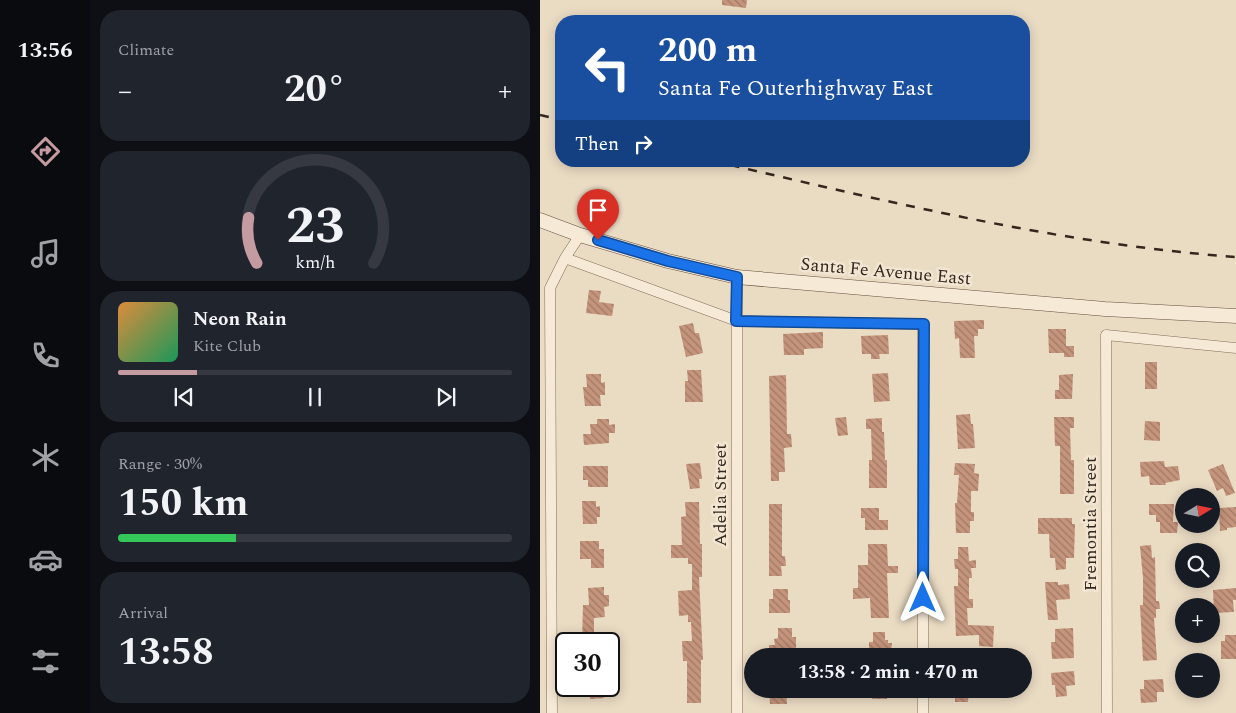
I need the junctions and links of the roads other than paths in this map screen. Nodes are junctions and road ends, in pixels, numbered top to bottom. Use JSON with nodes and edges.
{"nodes":[{"id":1,"x":540,"y":220,"type":"edge"},
{"id":2,"x":580,"y":235,"type":"junction"},
{"id":3,"x":565,"y":258,"type":"junction"},
{"id":4,"x":737,"y":277,"type":"junction"},
{"id":5,"x":1236,"y":316,"type":"edge"},
{"id":6,"x":736,"y":321,"type":"junction"},
{"id":7,"x":1236,"y":348,"type":"edge"},
{"id":8,"x":923,"y":648,"type":"edge"},
{"id":9,"x":923,"y":698,"type":"edge"},
{"id":10,"x":552,"y":713,"type":"edge"},
{"id":11,"x":737,"y":713,"type":"edge"},
{"id":12,"x":923,"y":713,"type":"edge"},
{"id":13,"x":1107,"y":713,"type":"edge"}],
"edges":[{"from":1,"to":2,"type":"street","name":"Santa Fe Avenue East"},
{"from":2,"to":3,"type":"street"},
{"from":2,"to":4,"type":"street","name":"Santa Fe Avenue East"},
{"from":3,"to":6,"type":"street"},
{"from":3,"to":10,"type":"street"},
{"from":4,"to":5,"type":"street","name":"Santa Fe Avenue East"},
{"from":4,"to":6,"type":"street","name":"Adelia Street"},
{"from":6,"to":8,"type":"street"},
{"from":6,"to":11,"type":"street","name":"Adelia Street"},
{"from":7,"to":13,"type":"street","name":"Fremontia Street"},
{"from":9,"to":12,"type":"street"}]}
